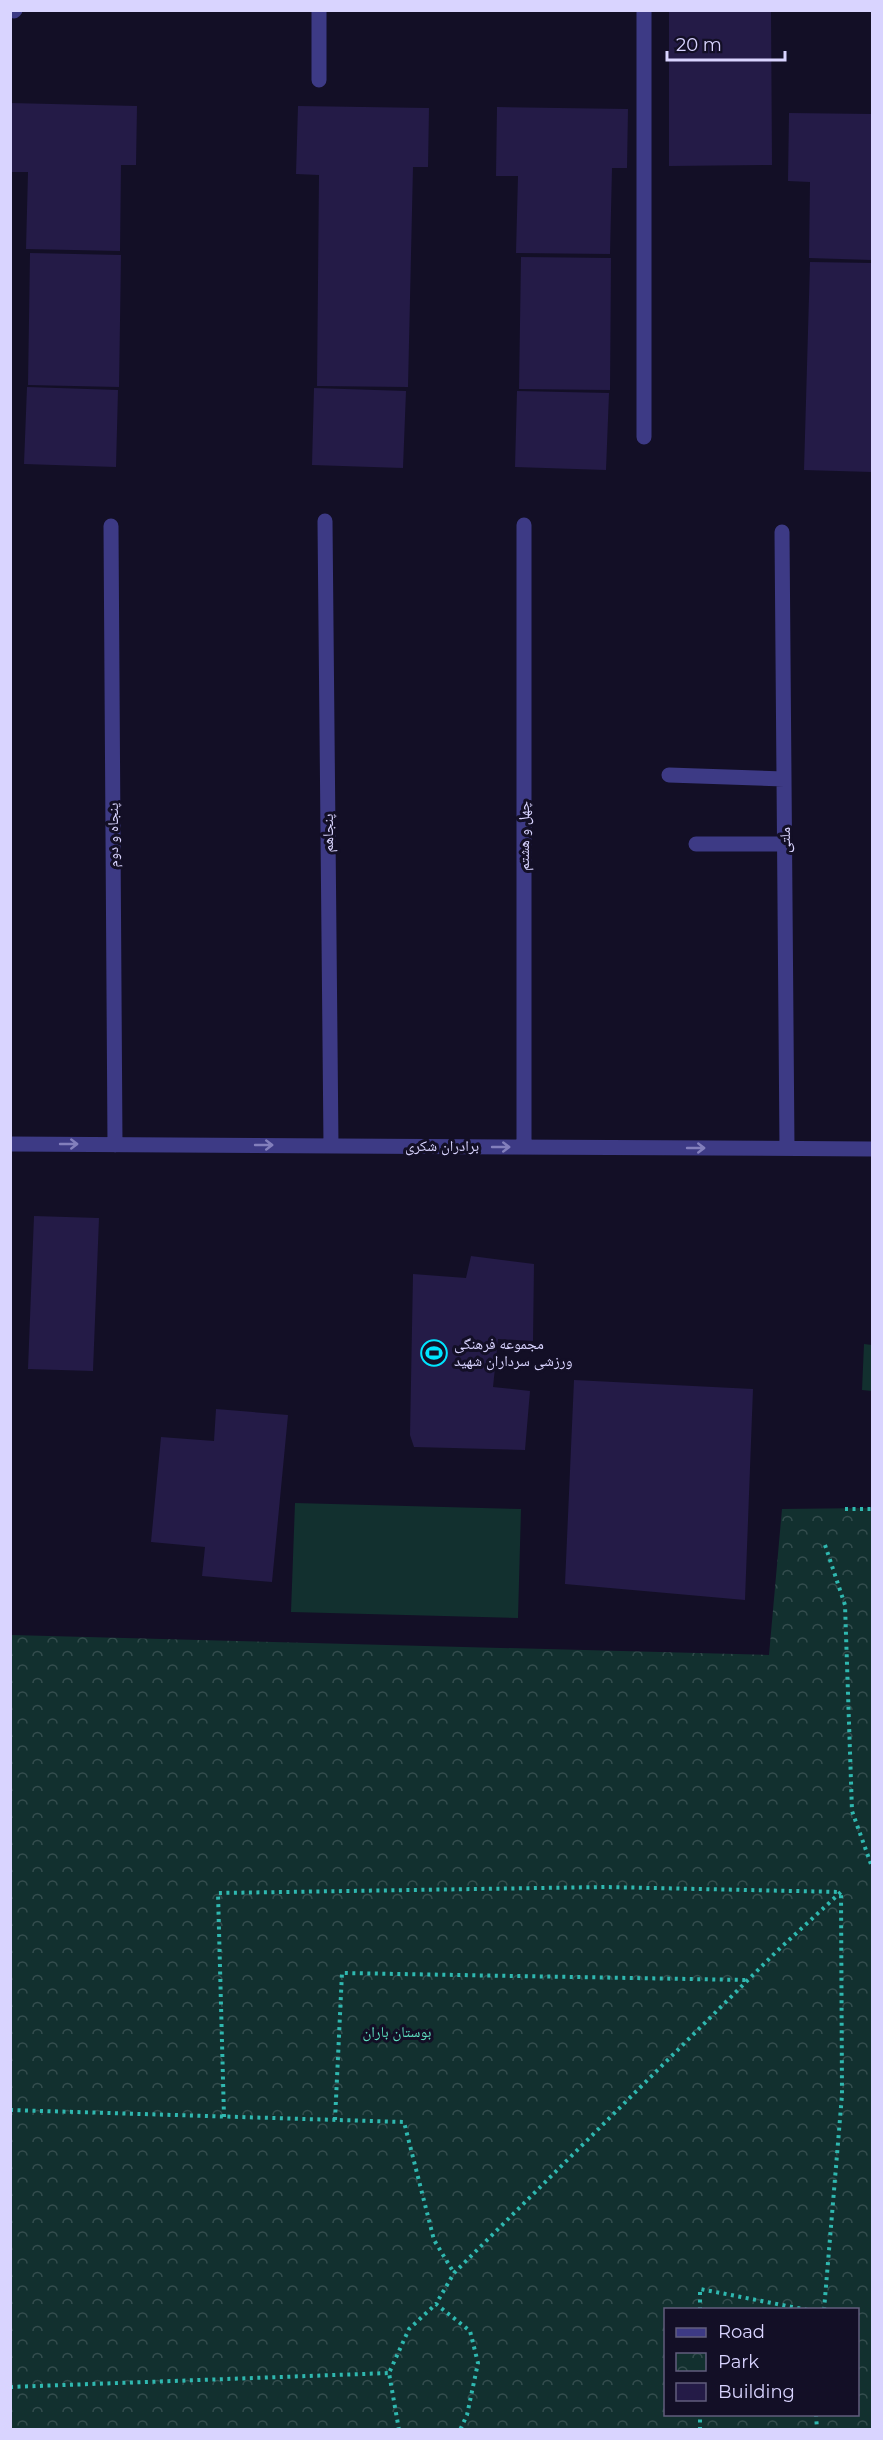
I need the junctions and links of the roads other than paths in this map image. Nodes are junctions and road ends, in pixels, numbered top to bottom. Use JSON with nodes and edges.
{"nodes":[{"id":1,"x":319,"y":10,"type":"edge"},
{"id":2,"x":644,"y":10,"type":"edge"},
{"id":3,"x":319,"y":80,"type":"dead end"},
{"id":4,"x":644,"y":437,"type":"dead end"},
{"id":5,"x":325,"y":521,"type":"dead end"},
{"id":6,"x":524,"y":525,"type":"dead end"},
{"id":7,"x":111,"y":526,"type":"dead end"},
{"id":8,"x":782,"y":532,"type":"dead end"},
{"id":9,"x":669,"y":775,"type":"dead end"},
{"id":10,"x":784,"y":778,"type":"junction"},
{"id":11,"x":696,"y":844,"type":"dead end"},
{"id":12,"x":785,"y":844,"type":"junction"},
{"id":13,"x":10,"y":1144,"type":"edge"},
{"id":14,"x":115,"y":1145,"type":"junction"},
{"id":15,"x":331,"y":1146,"type":"junction"},
{"id":16,"x":524,"y":1147,"type":"junction"},
{"id":17,"x":788,"y":1148,"type":"junction"},
{"id":18,"x":873,"y":1149,"type":"edge"}],
"edges":[{"from":1,"to":3,"type":"street"},
{"from":2,"to":4,"type":"street"},
{"from":5,"to":15,"type":"street","name":"پنجاهم"},
{"from":6,"to":16,"type":"street","name":"چهل و هشتم"},
{"from":7,"to":14,"type":"street","name":"پنجاه و دوم"},
{"from":8,"to":10,"type":"street","name":"ملتی"},
{"from":9,"to":10,"type":"street"},
{"from":10,"to":12,"type":"street","name":"ملتی"},
{"from":11,"to":12,"type":"street"},
{"from":12,"to":17,"type":"street","name":"ملتی"},
{"from":13,"to":14,"type":"street","name":"برادران شکری","one_way":true},
{"from":14,"to":15,"type":"street","name":"برادران شکری","one_way":true},
{"from":15,"to":16,"type":"street","name":"برادران شکری","one_way":true},
{"from":16,"to":17,"type":"street","name":"برادران شکری","one_way":true},
{"from":17,"to":18,"type":"street","name":"برادران شکری"}]}
